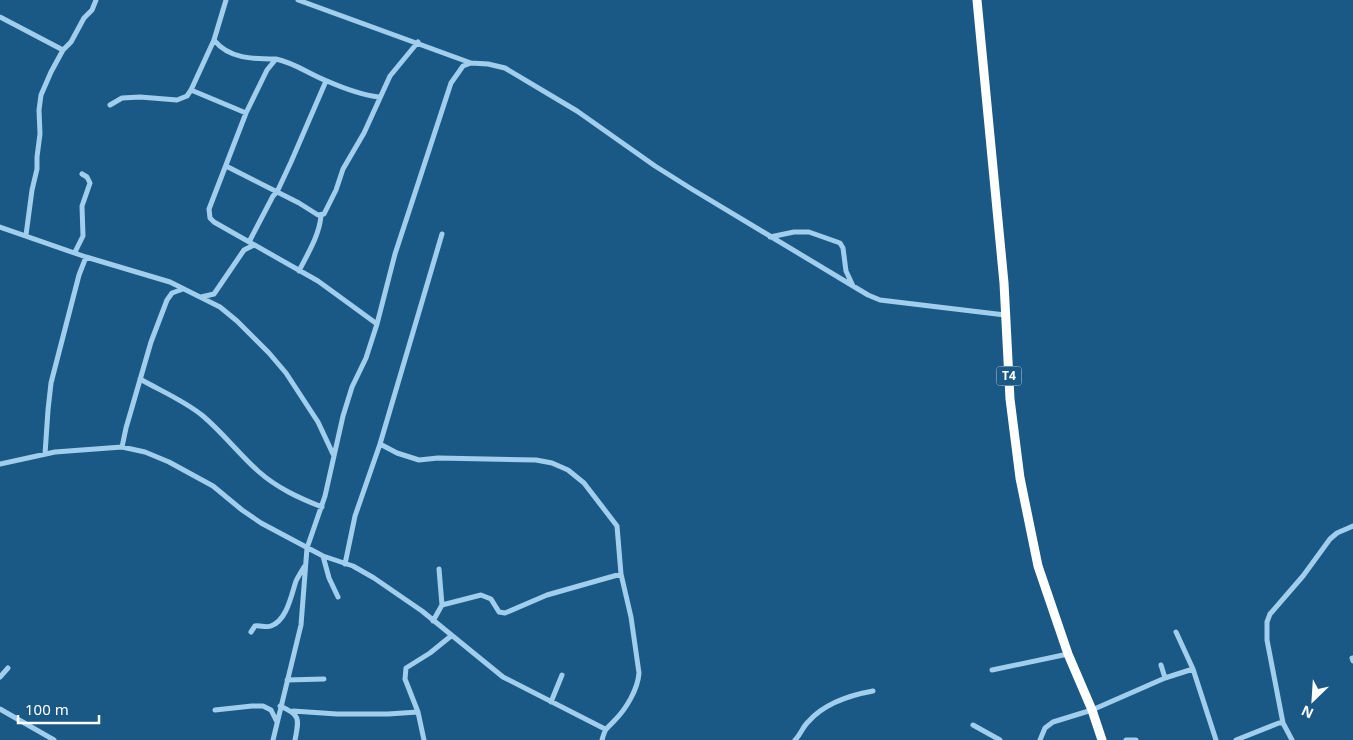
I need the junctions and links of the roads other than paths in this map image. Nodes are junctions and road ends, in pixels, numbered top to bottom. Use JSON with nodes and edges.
{"nodes":[{"id":1,"x":96,"y":0,"type":"edge"},
{"id":2,"x":226,"y":0,"type":"edge"},
{"id":3,"x":298,"y":0,"type":"edge"},
{"id":4,"x":980,"y":1,"type":"edge"},
{"id":5,"x":1,"y":20,"type":"edge"},
{"id":6,"x":214,"y":40,"type":"junction"},
{"id":7,"x":418,"y":42,"type":"junction"},
{"id":8,"x":63,"y":50,"type":"junction"},
{"id":9,"x":276,"y":59,"type":"junction"},
{"id":10,"x":471,"y":63,"type":"junction"},
{"id":11,"x":326,"y":81,"type":"junction"},
{"id":12,"x":191,"y":90,"type":"junction"},
{"id":13,"x":380,"y":97,"type":"junction"},
{"id":14,"x":110,"y":105,"type":"dead end"},
{"id":15,"x":246,"y":113,"type":"junction"},
{"id":16,"x":226,"y":166,"type":"junction"},
{"id":17,"x":82,"y":174,"type":"dead end"},
{"id":18,"x":277,"y":192,"type":"junction"},
{"id":19,"x":321,"y":216,"type":"junction"},
{"id":20,"x":0,"y":227,"type":"edge"},
{"id":21,"x":442,"y":234,"type":"dead end"},
{"id":22,"x":26,"y":235,"type":"junction"},
{"id":23,"x":240,"y":236,"type":"junction"},
{"id":24,"x":770,"y":237,"type":"junction"},
{"id":25,"x":249,"y":242,"type":"junction"},
{"id":26,"x":255,"y":245,"type":"junction"},
{"id":27,"x":244,"y":250,"type":"junction"},
{"id":28,"x":75,"y":252,"type":"junction"},
{"id":29,"x":86,"y":257,"type":"junction"},
{"id":30,"x":299,"y":271,"type":"junction"},
{"id":31,"x":855,"y":288,"type":"junction"},
{"id":32,"x":184,"y":289,"type":"junction"},
{"id":33,"x":214,"y":294,"type":"junction"},
{"id":34,"x":199,"y":297,"type":"junction"},
{"id":35,"x":220,"y":307,"type":"junction"},
{"id":36,"x":1005,"y":315,"type":"junction"},
{"id":37,"x":377,"y":324,"type":"junction"},
{"id":38,"x":140,"y":379,"type":"junction"},
{"id":39,"x":380,"y":444,"type":"junction"},
{"id":40,"x":122,"y":447,"type":"junction"},
{"id":41,"x":46,"y":454,"type":"junction"},
{"id":42,"x":334,"y":454,"type":"junction"},
{"id":43,"x":0,"y":464,"type":"edge"},
{"id":44,"x":322,"y":507,"type":"junction"},
{"id":45,"x":1353,"y":526,"type":"edge"},
{"id":46,"x":307,"y":548,"type":"junction"},
{"id":47,"x":323,"y":556,"type":"junction"},
{"id":48,"x":305,"y":564,"type":"junction"},
{"id":49,"x":345,"y":564,"type":"junction"},
{"id":50,"x":440,"y":569,"type":"dead end"},
{"id":51,"x":621,"y":574,"type":"junction"},
{"id":52,"x":338,"y":597,"type":"dead end"},
{"id":53,"x":442,"y":605,"type":"junction"},
{"id":54,"x":433,"y":621,"type":"junction"},
{"id":55,"x":251,"y":632,"type":"dead end"},
{"id":56,"x":1176,"y":632,"type":"dead end"},
{"id":57,"x":451,"y":636,"type":"junction"},
{"id":58,"x":1068,"y":654,"type":"junction"},
{"id":59,"x":1161,"y":665,"type":"dead end"},
{"id":60,"x":8,"y":668,"type":"dead end"},
{"id":61,"x":1193,"y":669,"type":"junction"},
{"id":62,"x":992,"y":670,"type":"dead end"},
{"id":63,"x":562,"y":675,"type":"dead end"},
{"id":64,"x":0,"y":677,"type":"edge"},
{"id":65,"x":1165,"y":678,"type":"junction"},
{"id":66,"x":324,"y":679,"type":"dead end"},
{"id":67,"x":287,"y":680,"type":"junction"},
{"id":68,"x":873,"y":691,"type":"dead end"},
{"id":69,"x":551,"y":702,"type":"junction"},
{"id":70,"x":415,"y":703,"type":"junction"},
{"id":71,"x":280,"y":706,"type":"junction"},
{"id":72,"x":0,"y":709,"type":"edge"},
{"id":73,"x":215,"y":710,"type":"dead end"},
{"id":74,"x":1092,"y":710,"type":"junction"},
{"id":75,"x":293,"y":711,"type":"junction"},
{"id":76,"x":407,"y":712,"type":"junction"},
{"id":77,"x":418,"y":712,"type":"junction"},
{"id":78,"x":277,"y":723,"type":"junction"},
{"id":79,"x":1283,"y":723,"type":"junction"},
{"id":80,"x":972,"y":726,"type":"dead end"},
{"id":81,"x":605,"y":728,"type":"junction"},
{"id":82,"x":54,"y":740,"type":"edge"},
{"id":83,"x":272,"y":740,"type":"edge"},
{"id":84,"x":295,"y":740,"type":"edge"},
{"id":85,"x":424,"y":740,"type":"edge"},
{"id":86,"x":602,"y":740,"type":"edge"},
{"id":87,"x":795,"y":740,"type":"edge"},
{"id":88,"x":1000,"y":740,"type":"edge"},
{"id":89,"x":1040,"y":740,"type":"edge"},
{"id":90,"x":1102,"y":740,"type":"edge"},
{"id":91,"x":1126,"y":740,"type":"edge"},
{"id":92,"x":1136,"y":740,"type":"edge"},
{"id":93,"x":1216,"y":740,"type":"edge"},
{"id":94,"x":1236,"y":740,"type":"edge"},
{"id":95,"x":1292,"y":740,"type":"edge"}],
"edges":[{"from":1,"to":8,"type":"street"},
{"from":2,"to":6,"type":"street"},
{"from":3,"to":7,"type":"street"},
{"from":4,"to":36,"type":"highway","number":"T4"},
{"from":5,"to":8,"type":"street"},
{"from":6,"to":9,"type":"street"},
{"from":6,"to":12,"type":"street"},
{"from":7,"to":10,"type":"street"},
{"from":7,"to":13,"type":"street"},
{"from":8,"to":22,"type":"street"},
{"from":9,"to":11,"type":"street"},
{"from":9,"to":15,"type":"street"},
{"from":10,"to":24,"type":"street"},
{"from":10,"to":37,"type":"street"},
{"from":11,"to":13,"type":"street"},
{"from":11,"to":18,"type":"street"},
{"from":12,"to":14,"type":"street"},
{"from":12,"to":15,"type":"street"},
{"from":13,"to":19,"type":"street"},
{"from":15,"to":16,"type":"street"},
{"from":16,"to":18,"type":"street"},
{"from":16,"to":23,"type":"street"},
{"from":17,"to":28,"type":"street"},
{"from":18,"to":19,"type":"street"},
{"from":18,"to":25,"type":"street"},
{"from":19,"to":30,"type":"street"},
{"from":20,"to":22,"type":"street"},
{"from":21,"to":39,"type":"street"},
{"from":22,"to":28,"type":"street"},
{"from":23,"to":25,"type":"street"},
{"from":23,"to":27,"type":"street"},
{"from":24,"to":31,"type":"street"},
{"from":24,"to":31,"type":"street"},
{"from":25,"to":26,"type":"street"},
{"from":26,"to":27,"type":"street"},
{"from":26,"to":30,"type":"street"},
{"from":27,"to":33,"type":"street"},
{"from":28,"to":29,"type":"street"},
{"from":29,"to":32,"type":"street"},
{"from":29,"to":41,"type":"street"},
{"from":30,"to":37,"type":"street"},
{"from":31,"to":36,"type":"street"},
{"from":32,"to":34,"type":"street"},
{"from":32,"to":38,"type":"street"},
{"from":33,"to":34,"type":"street"},
{"from":33,"to":35,"type":"street"},
{"from":34,"to":35,"type":"street"},
{"from":35,"to":42,"type":"street"},
{"from":36,"to":58,"type":"highway","number":"T4"},
{"from":37,"to":42,"type":"street"},
{"from":38,"to":40,"type":"street"},
{"from":38,"to":44,"type":"street"},
{"from":39,"to":49,"type":"street"},
{"from":39,"to":51,"type":"street"},
{"from":40,"to":41,"type":"street"},
{"from":40,"to":46,"type":"street"},
{"from":41,"to":43,"type":"street"},
{"from":42,"to":44,"type":"street"},
{"from":44,"to":46,"type":"street"},
{"from":45,"to":79,"type":"street"},
{"from":46,"to":47,"type":"street"},
{"from":46,"to":48,"type":"street"},
{"from":47,"to":49,"type":"street"},
{"from":47,"to":52,"type":"street"},
{"from":48,"to":55,"type":"street"},
{"from":48,"to":67,"type":"street"},
{"from":49,"to":54,"type":"street"},
{"from":50,"to":53,"type":"street"},
{"from":51,"to":53,"type":"street"},
{"from":51,"to":81,"type":"street"},
{"from":53,"to":54,"type":"street"},
{"from":54,"to":57,"type":"street"},
{"from":56,"to":61,"type":"street"},
{"from":57,"to":69,"type":"street"},
{"from":57,"to":70,"type":"street"},
{"from":58,"to":62,"type":"street"},
{"from":58,"to":74,"type":"highway","number":"T4"},
{"from":59,"to":65,"type":"street"},
{"from":60,"to":64,"type":"street"},
{"from":61,"to":65,"type":"street"},
{"from":61,"to":93,"type":"street"},
{"from":63,"to":69,"type":"street"},
{"from":65,"to":74,"type":"street"},
{"from":66,"to":67,"type":"street"},
{"from":67,"to":71,"type":"street"},
{"from":68,"to":87,"type":"street"},
{"from":69,"to":81,"type":"street"},
{"from":70,"to":76,"type":"street"},
{"from":70,"to":77,"type":"street"},
{"from":71,"to":75,"type":"street"},
{"from":71,"to":78,"type":"street"},
{"from":72,"to":82,"type":"street"},
{"from":73,"to":78,"type":"street"},
{"from":74,"to":89,"type":"street"},
{"from":74,"to":90,"type":"highway","number":"T4"},
{"from":75,"to":76,"type":"street"},
{"from":75,"to":84,"type":"street"},
{"from":76,"to":77,"type":"street"},
{"from":77,"to":85,"type":"street"},
{"from":78,"to":83,"type":"street"},
{"from":79,"to":94,"type":"street"},
{"from":79,"to":95,"type":"street"},
{"from":80,"to":88,"type":"street"},
{"from":81,"to":86,"type":"street"},
{"from":91,"to":92,"type":"street"}]}
